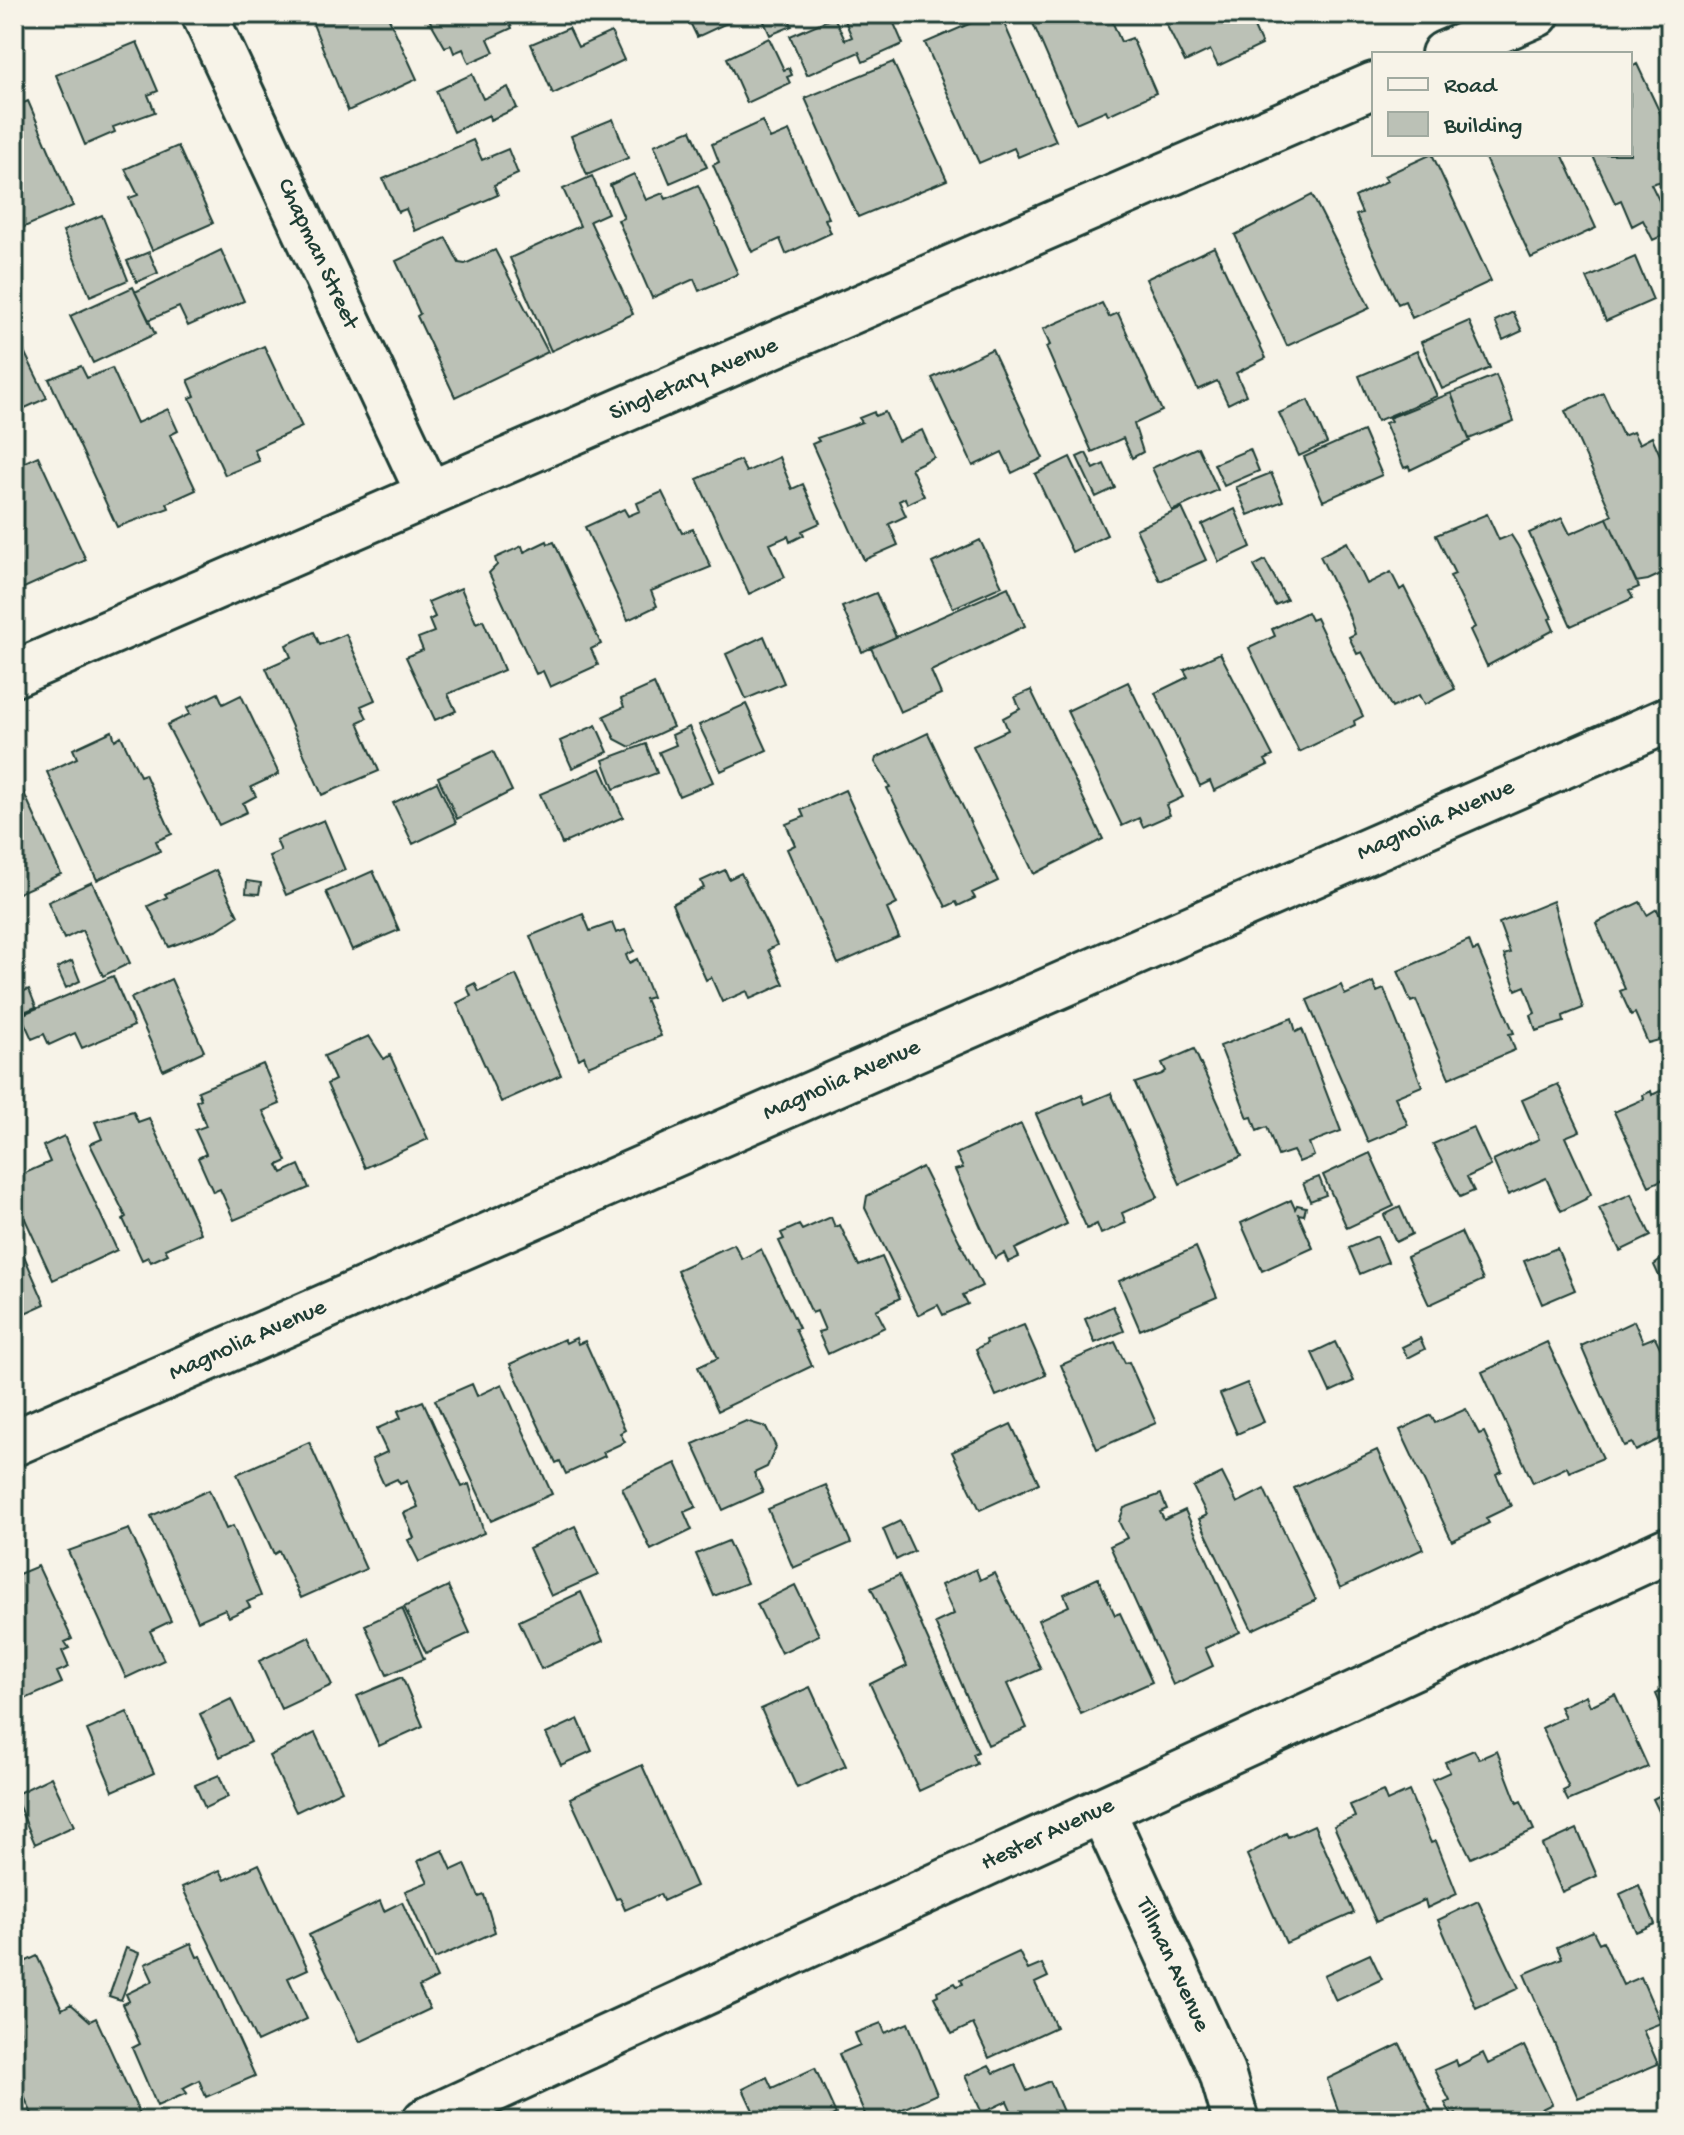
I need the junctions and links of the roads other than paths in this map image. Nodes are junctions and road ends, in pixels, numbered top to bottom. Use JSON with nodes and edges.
{"nodes":[{"id":1,"x":204,"y":14,"type":"edge"},
{"id":2,"x":1537,"y":14,"type":"edge"},
{"id":3,"x":1449,"y":52,"type":"edge"},
{"id":4,"x":1372,"y":86,"type":"edge"},
{"id":5,"x":429,"y":494,"type":"junction"},
{"id":6,"x":14,"y":674,"type":"edge"},
{"id":7,"x":1670,"y":719,"type":"edge"},
{"id":8,"x":14,"y":1443,"type":"edge"},
{"id":9,"x":1670,"y":1549,"type":"edge"},
{"id":10,"x":1102,"y":1810,"type":"junction"},
{"id":11,"x":425,"y":2121,"type":"edge"},
{"id":12,"x":1236,"y":2121,"type":"edge"}],
"edges":[{"from":1,"to":5,"type":"street","name":"Chapman Street"},
{"from":2,"to":3,"type":"street"},
{"from":4,"to":5,"type":"street","name":"Singletary Avenue"},
{"from":5,"to":6,"type":"street","name":"Singletary Avenue"},
{"from":7,"to":8,"type":"street","name":"Magnolia Avenue"},
{"from":9,"to":10,"type":"street","name":"Hester Avenue"},
{"from":10,"to":11,"type":"street","name":"Hester Avenue"},
{"from":10,"to":12,"type":"street","name":"Tillman Avenue"}]}
